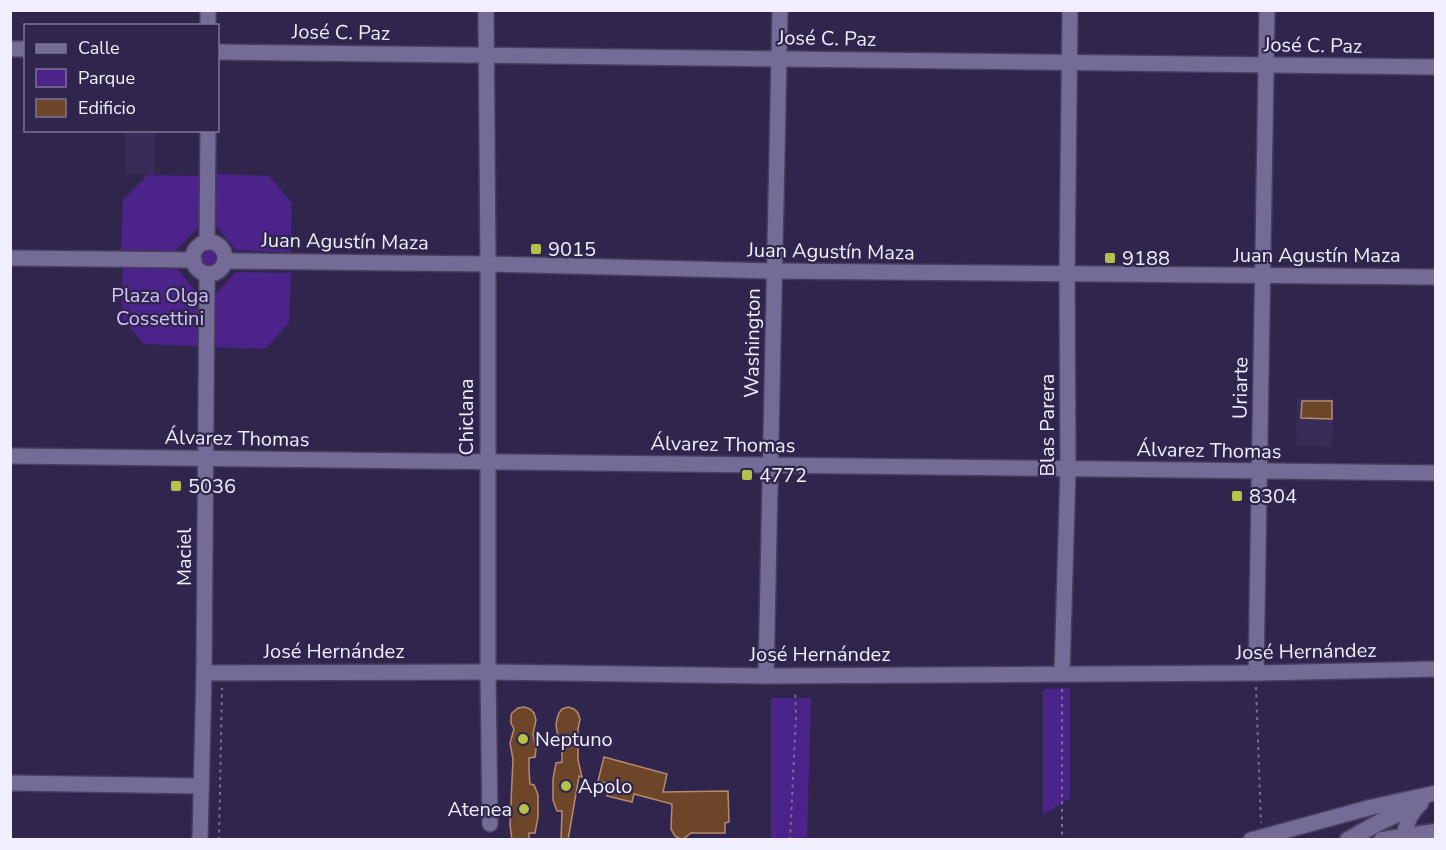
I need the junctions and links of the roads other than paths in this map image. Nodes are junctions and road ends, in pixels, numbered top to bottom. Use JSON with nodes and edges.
{"nodes":[{"id":1,"x":486,"y":10,"type":"edge"},
{"id":2,"x":780,"y":10,"type":"edge"},
{"id":3,"x":1070,"y":10,"type":"edge"},
{"id":4,"x":1267,"y":10,"type":"edge"},
{"id":5,"x":219,"y":52,"type":"edge"},
{"id":6,"x":486,"y":55,"type":"junction"},
{"id":7,"x":779,"y":59,"type":"junction"},
{"id":8,"x":1070,"y":62,"type":"junction"},
{"id":9,"x":1266,"y":65,"type":"junction"},
{"id":10,"x":1436,"y":67,"type":"edge"},
{"id":11,"x":208,"y":132,"type":"edge"},
{"id":12,"x":207,"y":242,"type":"junction"},
{"id":13,"x":10,"y":258,"type":"edge"},
{"id":14,"x":194,"y":260,"type":"junction"},
{"id":15,"x":225,"y":261,"type":"junction"},
{"id":16,"x":488,"y":264,"type":"junction"},
{"id":17,"x":774,"y":272,"type":"junction"},
{"id":18,"x":207,"y":274,"type":"junction"},
{"id":19,"x":1067,"y":274,"type":"junction"},
{"id":20,"x":1262,"y":275,"type":"junction"},
{"id":21,"x":1436,"y":277,"type":"edge"},
{"id":22,"x":10,"y":456,"type":"edge"},
{"id":23,"x":205,"y":459,"type":"junction"},
{"id":24,"x":487,"y":462,"type":"junction"},
{"id":25,"x":770,"y":466,"type":"junction"},
{"id":26,"x":1068,"y":469,"type":"junction"},
{"id":27,"x":1259,"y":471,"type":"junction"},
{"id":28,"x":1436,"y":473,"type":"edge"},
{"id":29,"x":1436,"y":669,"type":"edge"},
{"id":30,"x":488,"y":672,"type":"junction"},
{"id":31,"x":1256,"y":672,"type":"junction"},
{"id":32,"x":204,"y":673,"type":"junction"},
{"id":33,"x":1062,"y":674,"type":"junction"},
{"id":34,"x":766,"y":676,"type":"junction"},
{"id":35,"x":10,"y":783,"type":"edge"},
{"id":36,"x":201,"y":786,"type":"junction"},
{"id":37,"x":1436,"y":793,"type":"edge"},
{"id":38,"x":1419,"y":804,"type":"junction"},
{"id":39,"x":490,"y":824,"type":"dead end"},
{"id":40,"x":1436,"y":832,"type":"edge"},
{"id":41,"x":1256,"y":838,"type":"edge"},
{"id":42,"x":1404,"y":838,"type":"edge"},
{"id":43,"x":200,"y":840,"type":"edge"},
{"id":44,"x":1348,"y":840,"type":"edge"},
{"id":45,"x":1382,"y":840,"type":"edge"}],
"edges":[{"from":1,"to":6,"type":"street","name":"Chiclana"},
{"from":2,"to":7,"type":"street","name":"Washington"},
{"from":3,"to":8,"type":"street","name":"Blas Parera"},
{"from":4,"to":9,"type":"street","name":"Uriarte"},
{"from":5,"to":6,"type":"street","name":"José C. Paz"},
{"from":6,"to":7,"type":"street","name":"José C. Paz"},
{"from":6,"to":16,"type":"street","name":"Chiclana"},
{"from":7,"to":8,"type":"street","name":"José C. Paz"},
{"from":7,"to":17,"type":"street","name":"Washington"},
{"from":8,"to":9,"type":"street","name":"José C. Paz"},
{"from":8,"to":19,"type":"street","name":"Blas Parera"},
{"from":9,"to":10,"type":"street","name":"José C. Paz"},
{"from":9,"to":20,"type":"street","name":"Uriarte"},
{"from":11,"to":12,"type":"street"},
{"from":12,"to":14,"type":"street"},
{"from":12,"to":15,"type":"street"},
{"from":13,"to":14,"type":"street"},
{"from":14,"to":18,"type":"street"},
{"from":15,"to":16,"type":"street","name":"Juan Agustín Maza"},
{"from":15,"to":18,"type":"street"},
{"from":16,"to":17,"type":"street","name":"Juan Agustín Maza"},
{"from":16,"to":24,"type":"street","name":"Chiclana"},
{"from":17,"to":19,"type":"street","name":"Juan Agustín Maza"},
{"from":17,"to":25,"type":"street","name":"Washington"},
{"from":18,"to":23,"type":"street","name":"Maciel"},
{"from":19,"to":20,"type":"street","name":"Juan Agustín Maza"},
{"from":19,"to":26,"type":"street","name":"Blas Parera"},
{"from":20,"to":21,"type":"street","name":"Juan Agustín Maza"},
{"from":20,"to":27,"type":"street","name":"Uriarte"},
{"from":22,"to":23,"type":"street","name":"Álvarez Thomas"},
{"from":23,"to":24,"type":"street","name":"Álvarez Thomas"},
{"from":23,"to":32,"type":"street","name":"Maciel"},
{"from":24,"to":25,"type":"street","name":"Álvarez Thomas"},
{"from":24,"to":30,"type":"street","name":"Chiclana"},
{"from":25,"to":26,"type":"street","name":"Álvarez Thomas"},
{"from":25,"to":34,"type":"street","name":"Washington"},
{"from":26,"to":27,"type":"street","name":"Álvarez Thomas"},
{"from":26,"to":33,"type":"street","name":"Blas Parera"},
{"from":27,"to":28,"type":"street","name":"Álvarez Thomas"},
{"from":27,"to":31,"type":"street","name":"Uriarte"},
{"from":29,"to":31,"type":"street","name":"José Hernández"},
{"from":30,"to":32,"type":"street","name":"José Hernández"},
{"from":30,"to":34,"type":"street","name":"José Hernández"},
{"from":30,"to":39,"type":"street","name":"Chiclana"},
{"from":31,"to":33,"type":"street","name":"José Hernández"},
{"from":32,"to":36,"type":"street","name":"Maciel"},
{"from":33,"to":34,"type":"street","name":"José Hernández"},
{"from":35,"to":36,"type":"street"},
{"from":36,"to":43,"type":"street","name":"Maciel"},
{"from":37,"to":38,"type":"street"},
{"from":37,"to":41,"type":"street"},
{"from":38,"to":42,"type":"street"},
{"from":38,"to":44,"type":"main road"},
{"from":40,"to":42,"type":"main road"},
{"from":42,"to":45,"type":"main road"}]}
